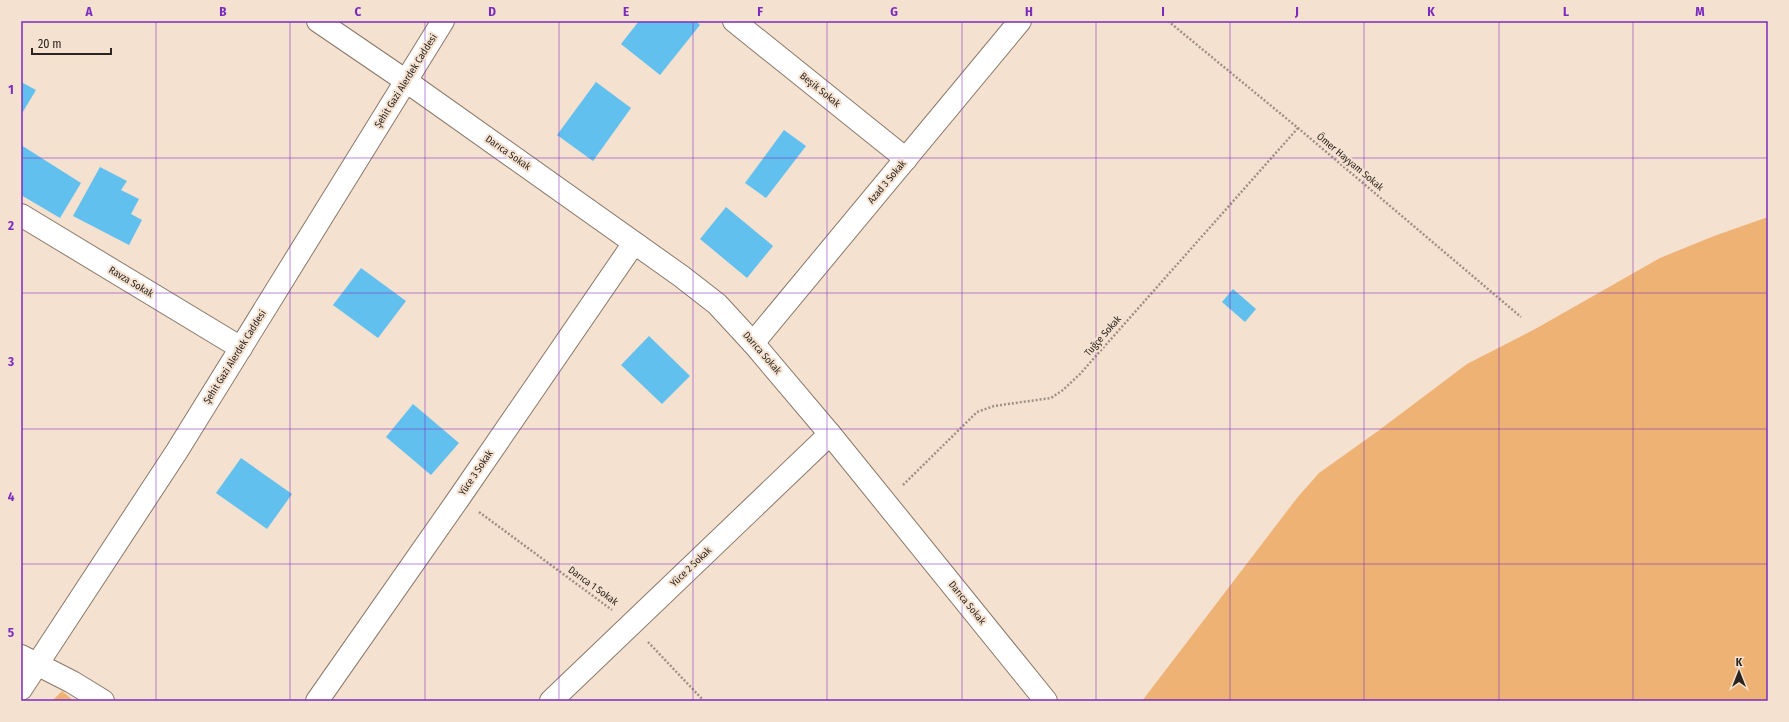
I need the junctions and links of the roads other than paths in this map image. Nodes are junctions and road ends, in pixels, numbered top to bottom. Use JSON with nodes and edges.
{"nodes":[{"id":1,"x":318,"y":21,"type":"edge"},
{"id":2,"x":443,"y":21,"type":"edge"},
{"id":3,"x":734,"y":21,"type":"edge"},
{"id":4,"x":1020,"y":21,"type":"edge"},
{"id":5,"x":406,"y":81,"type":"junction"},
{"id":6,"x":906,"y":159,"type":"junction"},
{"id":7,"x":21,"y":216,"type":"edge"},
{"id":8,"x":634,"y":243,"type":"junction"},
{"id":9,"x":753,"y":342,"type":"junction"},
{"id":10,"x":241,"y":348,"type":"junction"},
{"id":11,"x":830,"y":434,"type":"junction"},
{"id":12,"x":29,"y":660,"type":"edge"},
{"id":13,"x":21,"y":689,"type":"edge"},
{"id":14,"x":103,"y":701,"type":"edge"},
{"id":15,"x":317,"y":701,"type":"edge"},
{"id":16,"x":551,"y":701,"type":"edge"},
{"id":17,"x":1046,"y":701,"type":"edge"}],
"edges":[{"from":1,"to":5,"type":"street","name":"Darıca Sokak"},
{"from":2,"to":5,"type":"street","name":"Şehit Gazi Alerdek Caddesi"},
{"from":3,"to":6,"type":"street","name":"Beşik Sokak"},
{"from":4,"to":6,"type":"street","name":"Azad 3 Sokak"},
{"from":5,"to":8,"type":"street","name":"Darıca Sokak"},
{"from":5,"to":10,"type":"street","name":"Şehit Gazi Alerdek Caddesi"},
{"from":6,"to":9,"type":"street","name":"Azad 3 Sokak"},
{"from":7,"to":10,"type":"street","name":"Ravza Sokak"},
{"from":8,"to":9,"type":"street","name":"Darıca Sokak"},
{"from":8,"to":15,"type":"street","name":"Yüce 3 Sokak"},
{"from":9,"to":11,"type":"street","name":"Darıca Sokak"},
{"from":10,"to":12,"type":"street","name":"Şehit Gazi Alerdek Caddesi"},
{"from":11,"to":16,"type":"street","name":"Yüce 2 Sokak"},
{"from":11,"to":17,"type":"street","name":"Darıca Sokak"},
{"from":12,"to":13,"type":"street","name":"Şehit Gazi Alerdek Caddesi"},
{"from":12,"to":14,"type":"street"}]}
